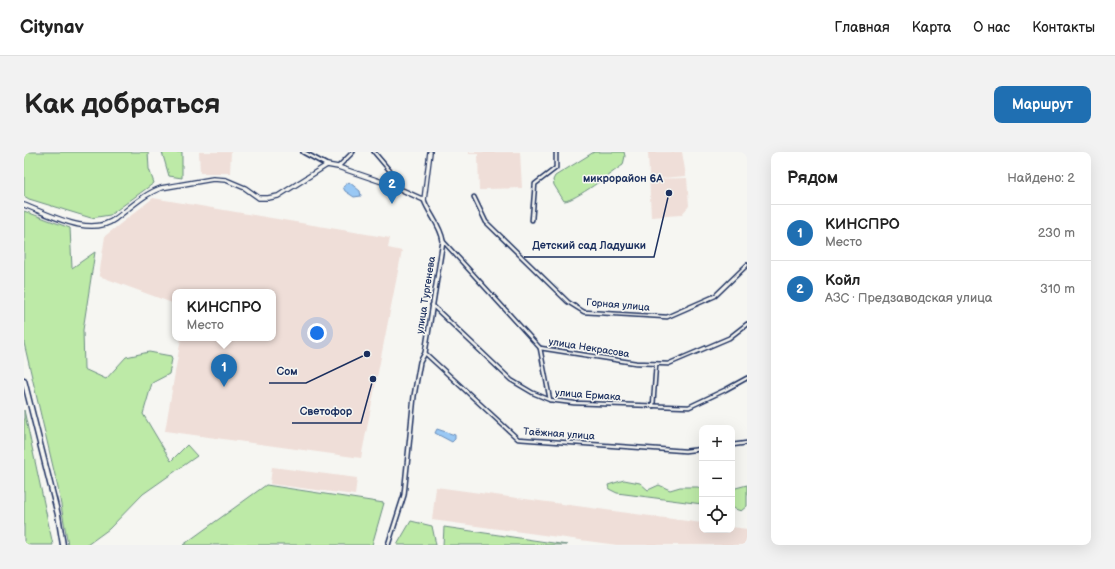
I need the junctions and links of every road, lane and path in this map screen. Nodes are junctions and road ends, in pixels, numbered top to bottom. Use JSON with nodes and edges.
{"nodes":[{"id":1,"x":302,"y":152,"type":"edge"},
{"id":2,"x":354,"y":152,"type":"edge"},
{"id":3,"x":374,"y":152,"type":"edge"},
{"id":4,"x":430,"y":152,"type":"edge"},
{"id":5,"x":556,"y":152,"type":"edge"},
{"id":6,"x":327,"y":165,"type":"junction"},
{"id":7,"x":338,"y":167,"type":"junction"},
{"id":8,"x":399,"y":188,"type":"junction"},
{"id":9,"x":474,"y":197,"type":"dead end"},
{"id":10,"x":424,"y":200,"type":"junction"},
{"id":11,"x":24,"y":205,"type":"edge"},
{"id":12,"x":532,"y":220,"type":"dead end"},
{"id":13,"x":443,"y":241,"type":"junction"},
{"id":14,"x":747,"y":265,"type":"edge"},
{"id":15,"x":431,"y":305,"type":"junction"},
{"id":16,"x":747,"y":324,"type":"edge"},
{"id":17,"x":540,"y":348,"type":"junction"},
{"id":18,"x":425,"y":353,"type":"junction"},
{"id":19,"x":656,"y":364,"type":"junction"},
{"id":20,"x":747,"y":378,"type":"edge"},
{"id":21,"x":24,"y":380,"type":"edge"},
{"id":22,"x":550,"y":400,"type":"junction"},
{"id":23,"x":652,"y":406,"type":"junction"},
{"id":24,"x":747,"y":443,"type":"edge"},
{"id":25,"x":735,"y":445,"type":"edge"},
{"id":26,"x":699,"y":449,"type":"edge"},
{"id":27,"x":62,"y":545,"type":"edge"},
{"id":28,"x":388,"y":545,"type":"edge"}],
"edges":[{"from":1,"to":6,"type":"street"},
{"from":2,"to":7,"type":"street"},
{"from":3,"to":8,"type":"street"},
{"from":4,"to":10,"type":"main road"},
{"from":5,"to":12,"type":"street"},
{"from":6,"to":7,"type":"main road"},
{"from":6,"to":11,"type":"main road"},
{"from":7,"to":8,"type":"main road"},
{"from":8,"to":10,"type":"main road"},
{"from":9,"to":14,"type":"street","name":"Горная улица"},
{"from":10,"to":13,"type":"street"},
{"from":13,"to":15,"type":"street","name":"улица Тургенева"},
{"from":13,"to":17,"type":"street","name":"улица Некрасова"},
{"from":15,"to":18,"type":"street","name":"улица Тургенева"},
{"from":15,"to":22,"type":"street","name":"улица Ермака"},
{"from":16,"to":19,"type":"street","name":"улица Некрасова"},
{"from":17,"to":19,"type":"street","name":"улица Некрасова"},
{"from":17,"to":22,"type":"street"},
{"from":18,"to":26,"type":"street","name":"Таёжная улица"},
{"from":18,"to":28,"type":"street","name":"улица Тургенева"},
{"from":19,"to":23,"type":"street"},
{"from":20,"to":23,"type":"street","name":"улица Ермака"},
{"from":21,"to":27,"type":"main road"},
{"from":22,"to":23,"type":"street","name":"улица Ермака"},
{"from":24,"to":25,"type":"street"}]}
